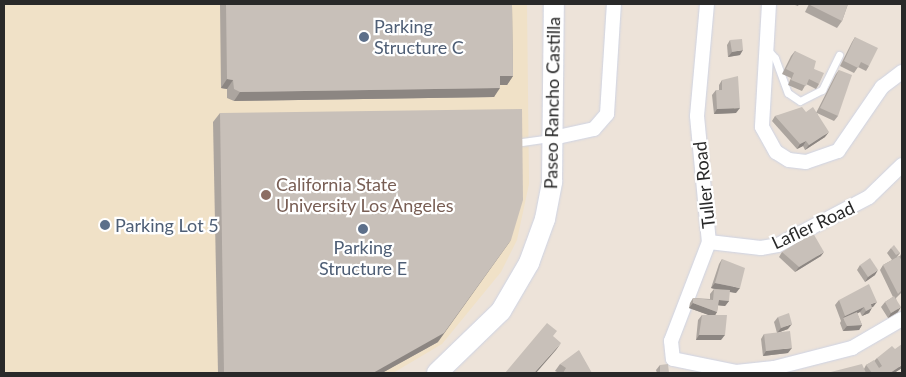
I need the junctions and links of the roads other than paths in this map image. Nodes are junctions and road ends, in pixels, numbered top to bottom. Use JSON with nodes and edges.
{"nodes":[{"id":1,"x":554,"y":4,"type":"edge"},
{"id":2,"x":614,"y":4,"type":"edge"},
{"id":3,"x":707,"y":4,"type":"edge"},
{"id":4,"x":769,"y":4,"type":"edge"},
{"id":5,"x":764,"y":47,"type":"junction"},
{"id":6,"x":838,"y":55,"type":"dead end"},
{"id":7,"x":902,"y":72,"type":"edge"},
{"id":8,"x":553,"y":138,"type":"junction"},
{"id":9,"x":515,"y":143,"type":"edge"},
{"id":10,"x":902,"y":165,"type":"edge"},
{"id":11,"x":709,"y":242,"type":"junction"},
{"id":12,"x":902,"y":319,"type":"edge"},
{"id":13,"x":437,"y":373,"type":"edge"}],
"edges":[{"from":1,"to":8,"type":"street","name":"Paseo Rancho Castilla"},
{"from":2,"to":8,"type":"street"},
{"from":3,"to":11,"type":"street","name":"Tuller Road"},
{"from":4,"to":5,"type":"street"},
{"from":5,"to":6,"type":"lane"},
{"from":5,"to":7,"type":"street"},
{"from":8,"to":9,"type":"lane"},
{"from":8,"to":13,"type":"street","name":"Paseo Rancho Castilla"},
{"from":10,"to":11,"type":"street","name":"Lafler Road"},
{"from":11,"to":12,"type":"street","name":"Tuller Road"}]}
